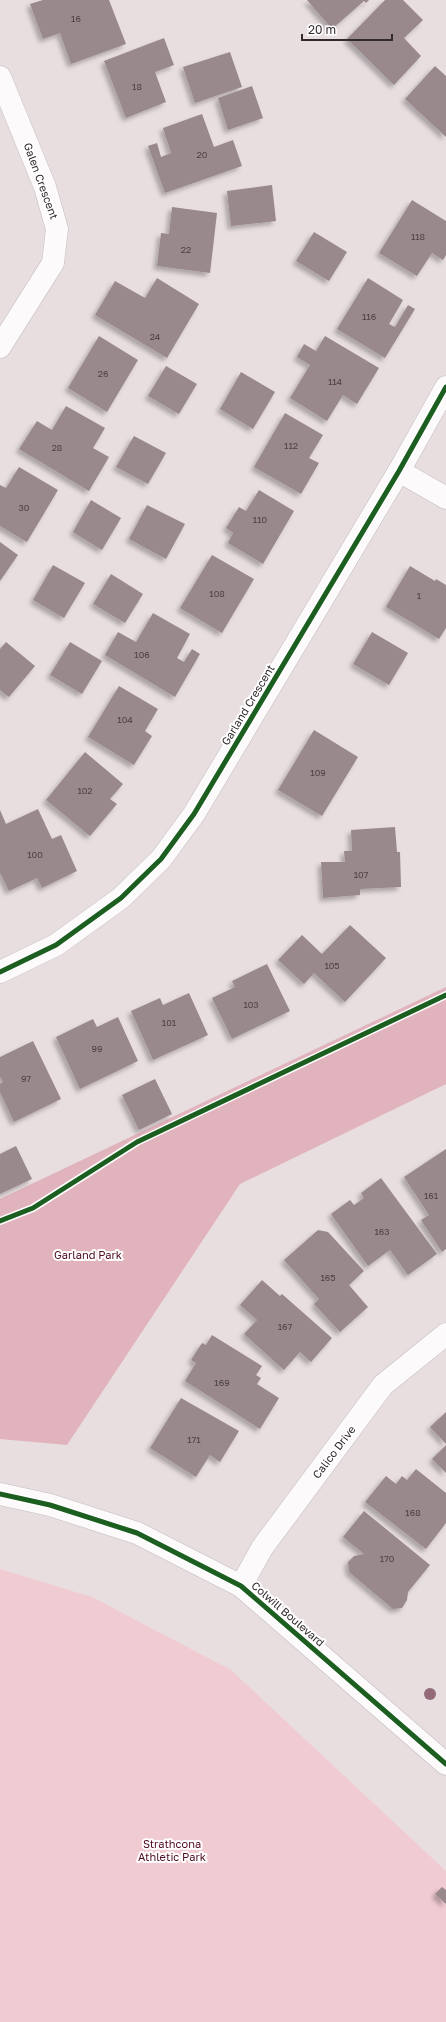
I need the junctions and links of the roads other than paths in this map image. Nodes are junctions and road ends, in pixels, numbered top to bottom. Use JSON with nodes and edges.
{"nodes":[{"id":1,"x":0,"y":76,"type":"edge"},
{"id":2,"x":0,"y":347,"type":"edge"},
{"id":3,"x":446,"y":387,"type":"edge"},
{"id":4,"x":399,"y":471,"type":"junction"},
{"id":5,"x":446,"y":498,"type":"edge"},
{"id":6,"x":0,"y":972,"type":"edge"},
{"id":7,"x":446,"y":1334,"type":"edge"},
{"id":8,"x":0,"y":1494,"type":"edge"},
{"id":9,"x":240,"y":1586,"type":"junction"},
{"id":10,"x":446,"y":1764,"type":"edge"}],
"edges":[{"from":1,"to":2,"type":"street","name":"Galen Crescent"},
{"from":3,"to":4,"type":"street","name":"Garland Crescent"},
{"from":4,"to":5,"type":"street"},
{"from":4,"to":6,"type":"street","name":"Garland Crescent"},
{"from":7,"to":9,"type":"street","name":"Calico Drive"},
{"from":8,"to":9,"type":"street","name":"Colwill Boulevard"},
{"from":9,"to":10,"type":"street","name":"Colwill Boulevard"}]}
